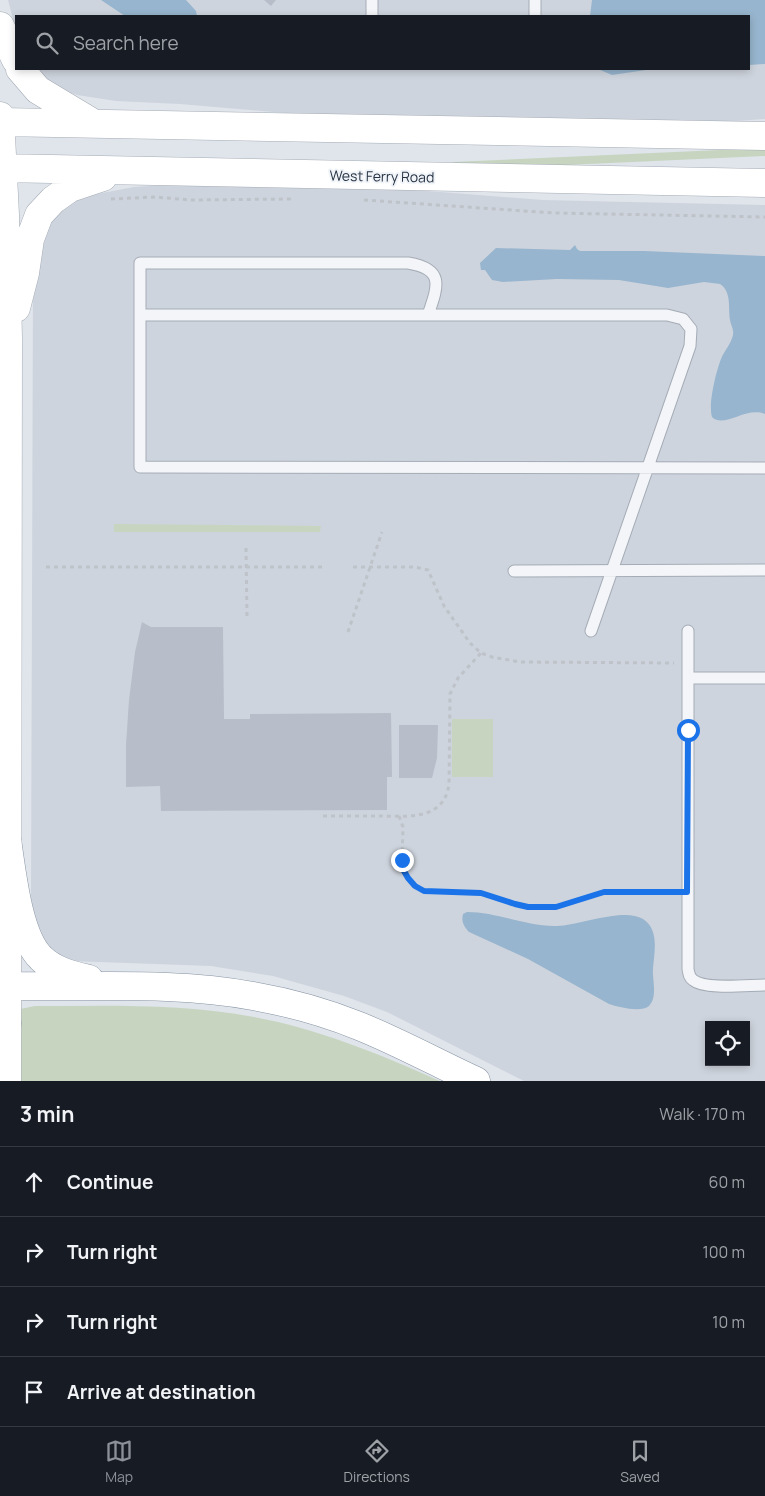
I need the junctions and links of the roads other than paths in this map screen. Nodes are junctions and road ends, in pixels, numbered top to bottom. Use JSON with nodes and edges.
{"nodes":[{"id":1,"x":372,"y":0,"type":"edge"},
{"id":2,"x":535,"y":0,"type":"edge"},
{"id":3,"x":372,"y":15,"type":"edge"},
{"id":4,"x":535,"y":15,"type":"edge"},
{"id":5,"x":0,"y":26,"type":"edge"},
{"id":6,"x":15,"y":58,"type":"edge"},
{"id":7,"x":21,"y":70,"type":"edge"},
{"id":8,"x":0,"y":116,"type":"edge"},
{"id":9,"x":0,"y":122,"type":"edge"},
{"id":10,"x":94,"y":124,"type":"junction"},
{"id":11,"x":765,"y":136,"type":"edge"},
{"id":12,"x":1,"y":168,"type":"edge"},
{"id":13,"x":122,"y":171,"type":"junction"},
{"id":14,"x":765,"y":183,"type":"edge"},
{"id":15,"x":140,"y":315,"type":"junction"},
{"id":16,"x":428,"y":315,"type":"junction"},
{"id":17,"x":8,"y":338,"type":"junction"},
{"id":18,"x":648,"y":468,"type":"junction"},
{"id":19,"x":765,"y":468,"type":"edge"},
{"id":20,"x":765,"y":570,"type":"edge"},
{"id":21,"x":514,"y":571,"type":"dead end"},
{"id":22,"x":613,"y":571,"type":"junction"},
{"id":23,"x":591,"y":631,"type":"dead end"},
{"id":24,"x":688,"y":631,"type":"dead end"},
{"id":25,"x":688,"y":678,"type":"junction"},
{"id":26,"x":765,"y":678,"type":"edge"},
{"id":27,"x":7,"y":840,"type":"junction"},
{"id":28,"x":765,"y":985,"type":"edge"},
{"id":29,"x":133,"y":986,"type":"junction"},
{"id":30,"x":4,"y":987,"type":"edge"},
{"id":31,"x":4,"y":1019,"type":"edge"},
{"id":32,"x":7,"y":1081,"type":"edge"},
{"id":33,"x":476,"y":1081,"type":"edge"}],
"edges":[{"from":1,"to":3,"type":"lane"},
{"from":2,"to":4,"type":"lane"},
{"from":5,"to":6,"type":"main road"},
{"from":7,"to":10,"type":"main road"},
{"from":8,"to":9,"type":"main road"},
{"from":9,"to":10,"type":"main road"},
{"from":9,"to":12,"type":"main road"},
{"from":10,"to":11,"type":"main road"},
{"from":12,"to":13,"type":"main road","name":"West Ferry Road"},
{"from":12,"to":17,"type":"main road"},
{"from":13,"to":14,"type":"main road","name":"West Ferry Road"},
{"from":13,"to":17,"type":"main road"},
{"from":15,"to":16,"type":"lane"},
{"from":15,"to":16,"type":"lane"},
{"from":15,"to":18,"type":"lane"},
{"from":16,"to":18,"type":"lane"},
{"from":17,"to":27,"type":"main road"},
{"from":18,"to":19,"type":"lane"},
{"from":18,"to":22,"type":"lane"},
{"from":20,"to":22,"type":"lane"},
{"from":21,"to":22,"type":"lane"},
{"from":22,"to":23,"type":"lane"},
{"from":24,"to":25,"type":"lane"},
{"from":25,"to":26,"type":"lane"},
{"from":25,"to":28,"type":"lane"},
{"from":27,"to":29,"type":"main road"},
{"from":27,"to":30,"type":"main road"},
{"from":29,"to":30,"type":"main road"},
{"from":29,"to":33,"type":"main road"},
{"from":30,"to":31,"type":"main road"},
{"from":31,"to":32,"type":"main road"}]}
